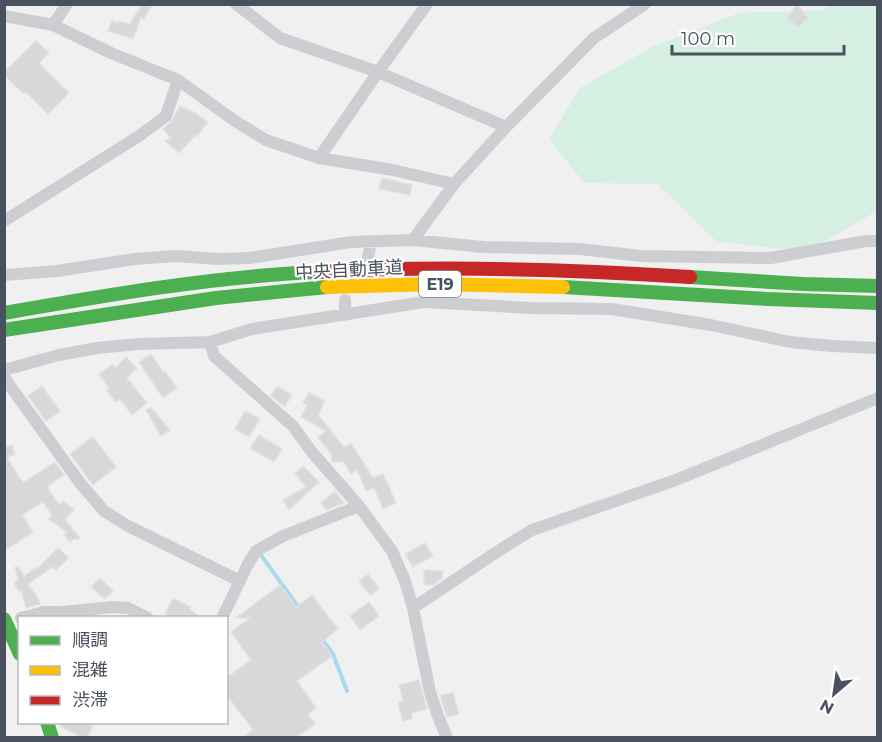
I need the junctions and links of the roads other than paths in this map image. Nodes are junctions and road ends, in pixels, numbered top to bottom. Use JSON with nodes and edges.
{"nodes":[{"id":1,"x":67,"y":4,"type":"edge"},
{"id":2,"x":236,"y":4,"type":"edge"},
{"id":3,"x":427,"y":4,"type":"edge"},
{"id":4,"x":645,"y":4,"type":"edge"},
{"id":5,"x":4,"y":16,"type":"edge"},
{"id":6,"x":53,"y":25,"type":"junction"},
{"id":7,"x":378,"y":72,"type":"junction"},
{"id":8,"x":178,"y":80,"type":"junction"},
{"id":9,"x":506,"y":127,"type":"junction"},
{"id":10,"x":319,"y":158,"type":"junction"},
{"id":11,"x":454,"y":184,"type":"junction"},
{"id":12,"x":4,"y":221,"type":"edge"},
{"id":13,"x":413,"y":240,"type":"junction"},
{"id":14,"x":878,"y":241,"type":"edge"},
{"id":15,"x":371,"y":242,"type":"junction"},
{"id":16,"x":368,"y":258,"type":"dead end"},
{"id":17,"x":4,"y":275,"type":"edge"},
{"id":18,"x":878,"y":286,"type":"edge"},
{"id":19,"x":345,"y":300,"type":"dead end"},
{"id":20,"x":878,"y":303,"type":"edge"},
{"id":21,"x":4,"y":313,"type":"edge"},
{"id":22,"x":345,"y":315,"type":"junction"},
{"id":23,"x":4,"y":330,"type":"edge"},
{"id":24,"x":210,"y":342,"type":"junction"},
{"id":25,"x":878,"y":348,"type":"edge"},
{"id":26,"x":4,"y":370,"type":"edge"},
{"id":27,"x":4,"y":376,"type":"edge"},
{"id":28,"x":878,"y":398,"type":"edge"},
{"id":29,"x":359,"y":506,"type":"junction"},
{"id":30,"x":240,"y":581,"type":"junction"},
{"id":31,"x":412,"y":608,"type":"junction"},
{"id":32,"x":28,"y":616,"type":"edge"},
{"id":33,"x":144,"y":616,"type":"edge"},
{"id":34,"x":223,"y":616,"type":"edge"},
{"id":35,"x":13,"y":620,"type":"edge"},
{"id":36,"x":18,"y":644,"type":"edge"},
{"id":37,"x":447,"y":738,"type":"edge"}],
"edges":[{"from":1,"to":6,"type":"street"},
{"from":2,"to":7,"type":"street"},
{"from":3,"to":7,"type":"street"},
{"from":4,"to":9,"type":"street"},
{"from":5,"to":6,"type":"street"},
{"from":6,"to":8,"type":"street"},
{"from":7,"to":9,"type":"street"},
{"from":7,"to":10,"type":"street"},
{"from":8,"to":10,"type":"street"},
{"from":8,"to":12,"type":"street"},
{"from":9,"to":11,"type":"street"},
{"from":10,"to":11,"type":"street"},
{"from":11,"to":13,"type":"street"},
{"from":13,"to":14,"type":"street"},
{"from":13,"to":15,"type":"street"},
{"from":15,"to":16,"type":"street"},
{"from":15,"to":17,"type":"street"},
{"from":18,"to":21,"type":"main road","name":"中央自動車道","number":"E19"},
{"from":19,"to":22,"type":"street"},
{"from":20,"to":23,"type":"main road","name":"中央自動車道","number":"E19"},
{"from":22,"to":24,"type":"street"},
{"from":22,"to":25,"type":"street"},
{"from":24,"to":26,"type":"street"},
{"from":24,"to":29,"type":"street"},
{"from":27,"to":30,"type":"street"},
{"from":28,"to":31,"type":"street"},
{"from":29,"to":30,"type":"street"},
{"from":29,"to":31,"type":"street"},
{"from":30,"to":34,"type":"street"},
{"from":31,"to":37,"type":"street"},
{"from":32,"to":33,"type":"street"},
{"from":35,"to":36,"type":"main road"}]}
